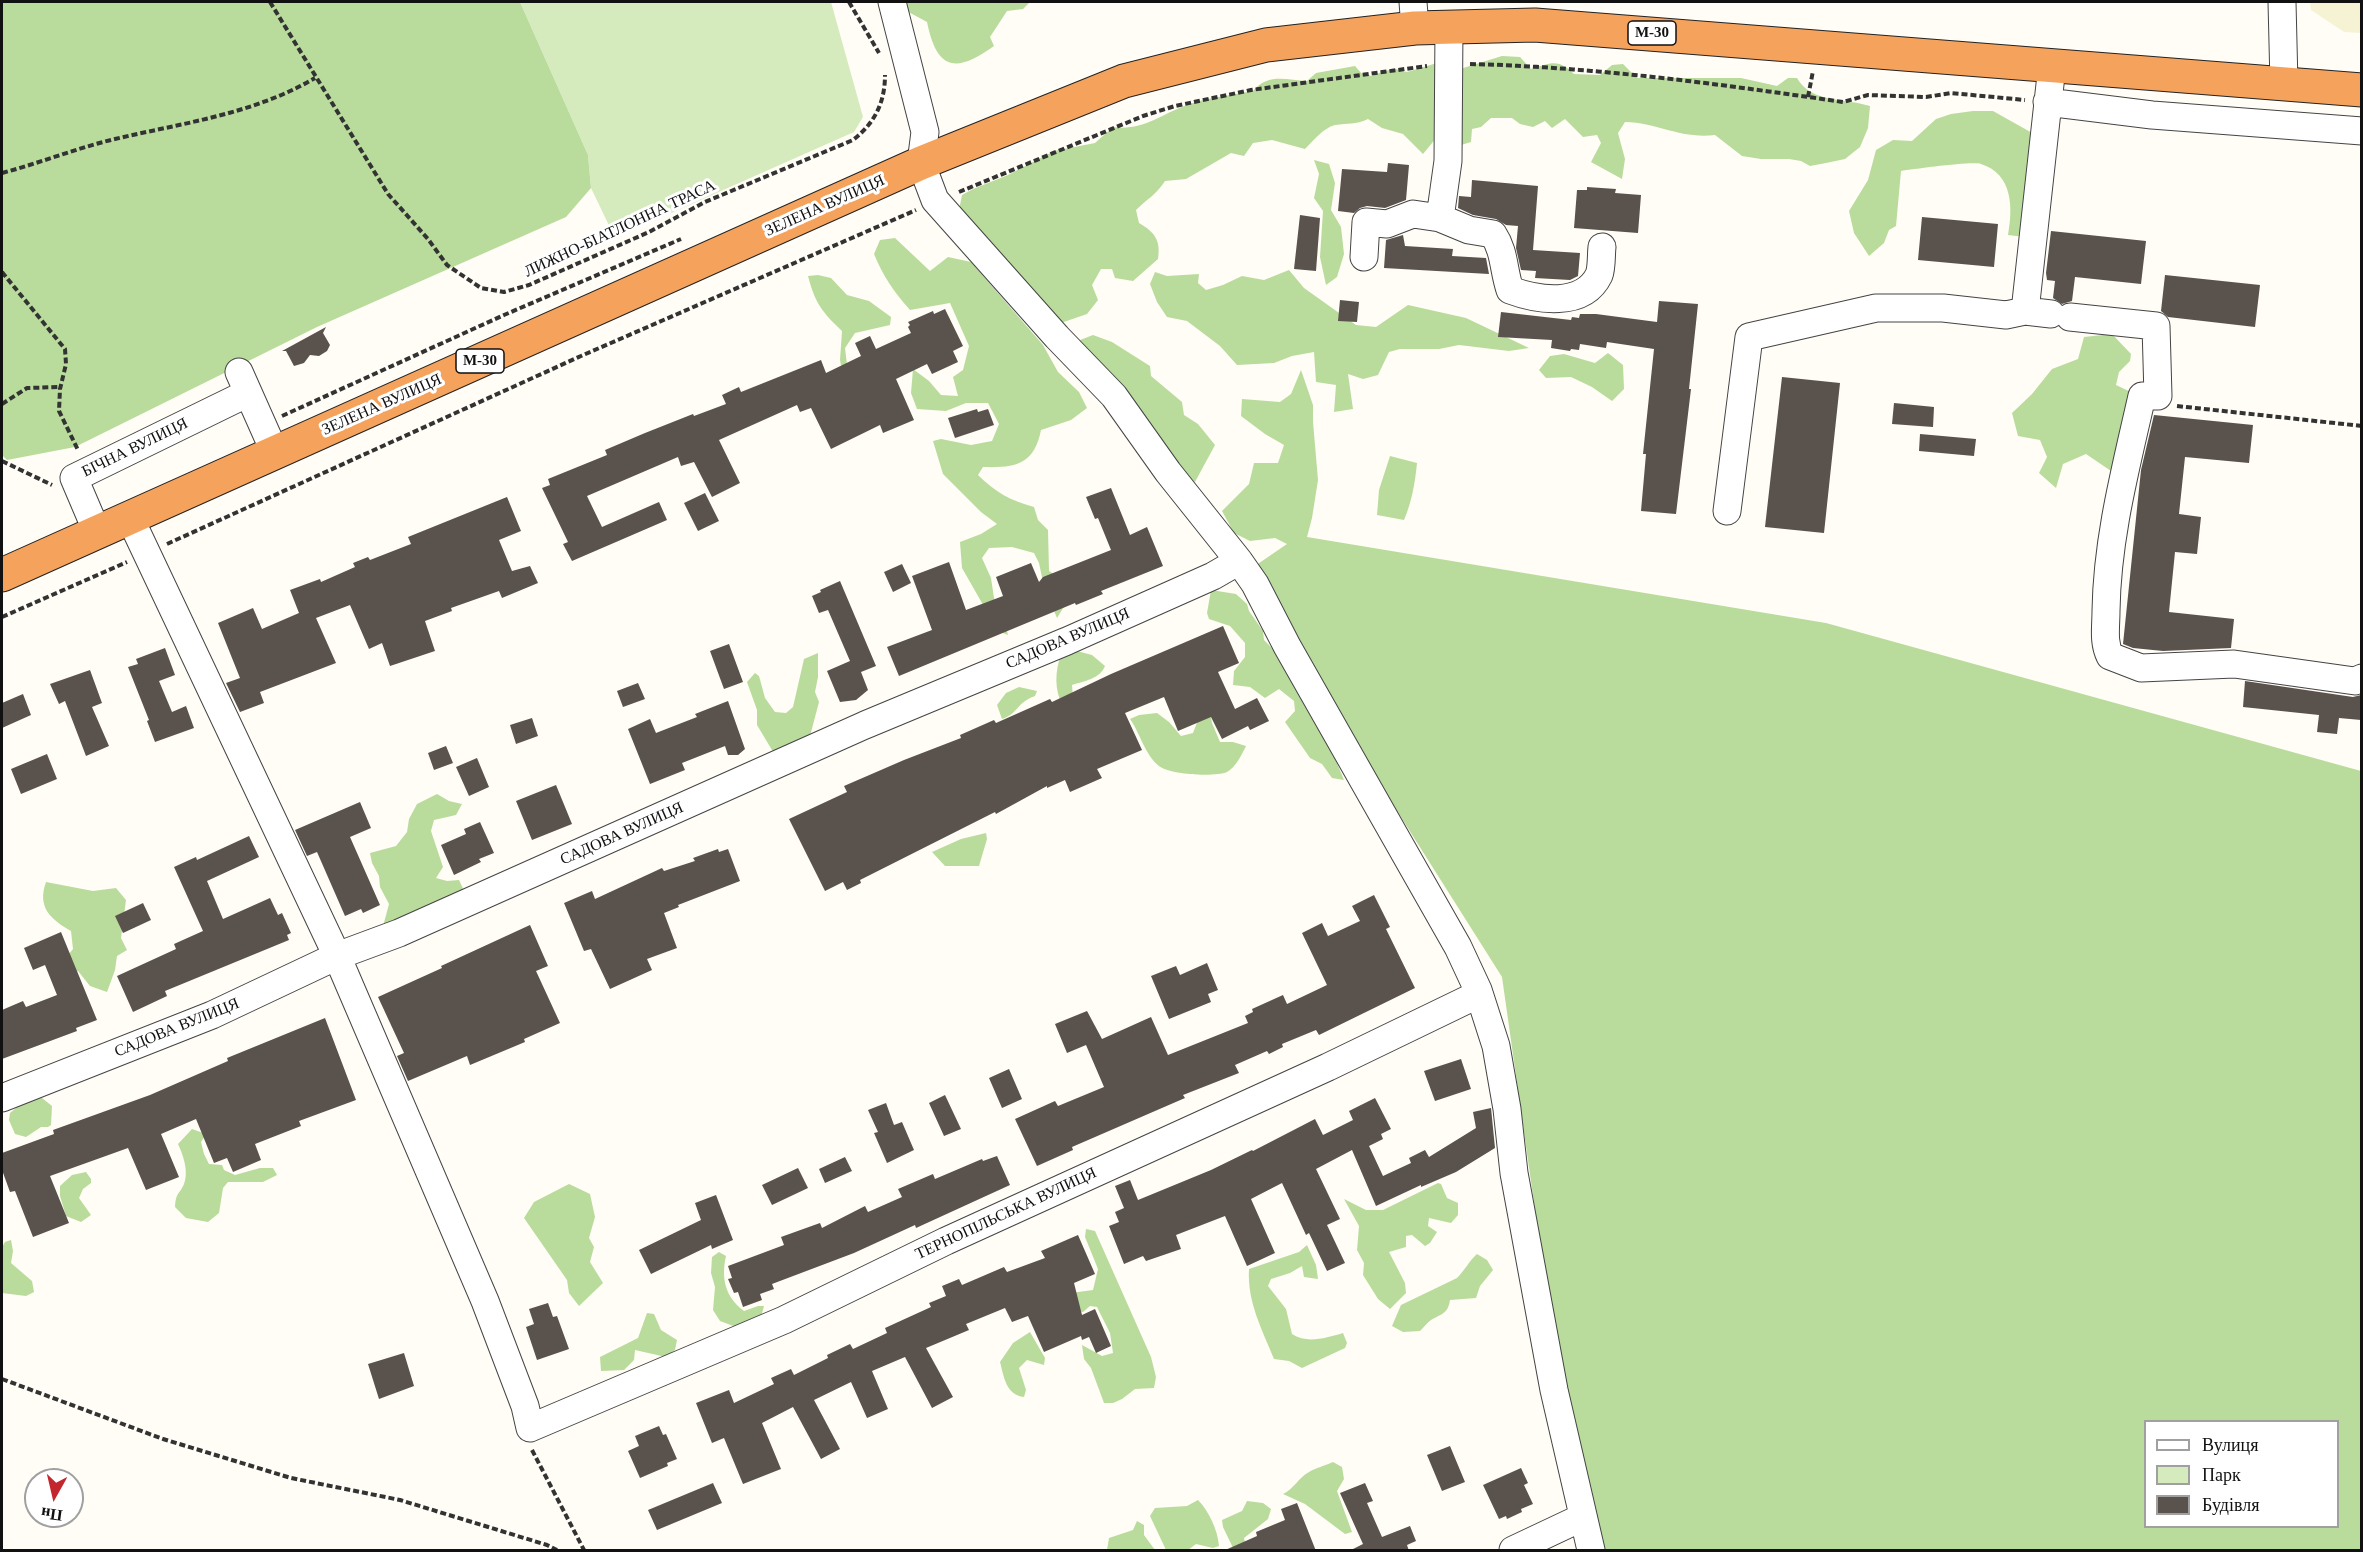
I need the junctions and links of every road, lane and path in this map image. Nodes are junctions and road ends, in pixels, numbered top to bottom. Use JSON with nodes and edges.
{"nodes":[{"id":1,"x":270,"y":2,"type":"edge"},
{"id":2,"x":849,"y":2,"type":"edge"},
{"id":3,"x":892,"y":2,"type":"edge"},
{"id":4,"x":2282,"y":2,"type":"edge"},
{"id":5,"x":1414,"y":15,"type":"edge"},
{"id":6,"x":1449,"y":27,"type":"junction"},
{"id":7,"x":882,"y":62,"type":"dead end"},
{"id":8,"x":2052,"y":66,"type":"junction"},
{"id":9,"x":884,"y":69,"type":"dead end"},
{"id":10,"x":1813,"y":71,"type":"dead end"},
{"id":11,"x":315,"y":78,"type":"junction"},
{"id":12,"x":2284,"y":84,"type":"junction"},
{"id":13,"x":2361,"y":90,"type":"edge"},
{"id":14,"x":1808,"y":97,"type":"dead end"},
{"id":15,"x":2047,"y":102,"type":"junction"},
{"id":16,"x":2361,"y":131,"type":"edge"},
{"id":17,"x":921,"y":163,"type":"junction"},
{"id":18,"x":2,"y":173,"type":"edge"},
{"id":19,"x":1440,"y":218,"type":"junction"},
{"id":20,"x":1602,"y":247,"type":"dead end"},
{"id":21,"x":1364,"y":257,"type":"dead end"},
{"id":22,"x":2,"y":273,"type":"edge"},
{"id":23,"x":2049,"y":314,"type":"junction"},
{"id":24,"x":504,"y":315,"type":"dead end"},
{"id":25,"x":60,"y":387,"type":"junction"},
{"id":26,"x":2158,"y":396,"type":"junction"},
{"id":27,"x":2,"y":404,"type":"edge"},
{"id":28,"x":281,"y":416,"type":"dead end"},
{"id":29,"x":2361,"y":426,"type":"edge"},
{"id":30,"x":275,"y":453,"type":"junction"},
{"id":31,"x":2,"y":460,"type":"edge"},
{"id":32,"x":88,"y":471,"type":"junction"},
{"id":33,"x":83,"y":500,"type":"junction"},
{"id":34,"x":1727,"y":511,"type":"dead end"},
{"id":35,"x":130,"y":518,"type":"junction"},
{"id":36,"x":97,"y":532,"type":"junction"},
{"id":37,"x":1239,"y":561,"type":"junction"},
{"id":38,"x":2,"y":575,"type":"edge"},
{"id":39,"x":2361,"y":678,"type":"edge"},
{"id":40,"x":337,"y":956,"type":"junction"},
{"id":41,"x":1479,"y":994,"type":"junction"},
{"id":42,"x":2,"y":1098,"type":"edge"},
{"id":43,"x":2,"y":1379,"type":"edge"},
{"id":44,"x":530,"y":1428,"type":"junction"},
{"id":45,"x":1583,"y":1517,"type":"junction"},
{"id":46,"x":557,"y":1551,"type":"edge"},
{"id":47,"x":584,"y":1551,"type":"edge"},
{"id":48,"x":1513,"y":1551,"type":"edge"},
{"id":49,"x":1591,"y":1551,"type":"edge"}],
"edges":[{"from":1,"to":11,"type":"path","name":"ЛИЖНО-БІАТЛОННА ТРАСА"},
{"from":2,"to":7,"type":"path"},
{"from":3,"to":17,"type":"street"},
{"from":4,"to":12,"type":"street"},
{"from":5,"to":6,"type":"highway","number":"М-30"},
{"from":5,"to":17,"type":"highway","name":"ЗЕЛЕНА ВУЛИЦЯ","number":"М-30"},
{"from":6,"to":8,"type":"highway","number":"М-30"},
{"from":6,"to":19,"type":"street"},
{"from":8,"to":12,"type":"highway","number":"М-30"},
{"from":8,"to":15,"type":"street"},
{"from":9,"to":11,"type":"path","name":"ЛИЖНО-БІАТЛОННА ТРАСА"},
{"from":10,"to":14,"type":"path"},
{"from":11,"to":18,"type":"path"},
{"from":12,"to":13,"type":"highway","number":"М-30"},
{"from":15,"to":16,"type":"street"},
{"from":15,"to":23,"type":"street"},
{"from":17,"to":30,"type":"highway","name":"ЗЕЛЕНА ВУЛИЦЯ","number":"М-30"},
{"from":17,"to":37,"type":"street"},
{"from":19,"to":20,"type":"street"},
{"from":19,"to":21,"type":"street"},
{"from":22,"to":25,"type":"path"},
{"from":23,"to":26,"type":"street"},
{"from":23,"to":34,"type":"street"},
{"from":24,"to":28,"type":"path"},
{"from":25,"to":27,"type":"path"},
{"from":25,"to":32,"type":"path"},
{"from":26,"to":29,"type":"path"},
{"from":26,"to":39,"type":"street"},
{"from":30,"to":32,"type":"street","name":"БІЧНА ВУЛИЦЯ"},
{"from":30,"to":35,"type":"highway","name":"ЗЕЛЕНА ВУЛИЦЯ","number":"М-30"},
{"from":31,"to":33,"type":"path"},
{"from":32,"to":33,"type":"street","name":"БІЧНА ВУЛИЦЯ"},
{"from":33,"to":36,"type":"street","name":"БІЧНА ВУЛИЦЯ"},
{"from":35,"to":36,"type":"highway","name":"ЗЕЛЕНА ВУЛИЦЯ","number":"М-30"},
{"from":35,"to":40,"type":"street"},
{"from":36,"to":38,"type":"highway","name":"ЗЕЛЕНА ВУЛИЦЯ","number":"М-30"},
{"from":37,"to":40,"type":"street","name":"САДОВА ВУЛИЦЯ"},
{"from":37,"to":41,"type":"street"},
{"from":40,"to":42,"type":"street","name":"САДОВА ВУЛИЦЯ"},
{"from":40,"to":44,"type":"street"},
{"from":41,"to":44,"type":"street","name":"ТЕРНОПІЛЬСЬКА ВУЛИЦЯ"},
{"from":41,"to":45,"type":"street"},
{"from":43,"to":46,"type":"path"},
{"from":44,"to":47,"type":"path"},
{"from":45,"to":48,"type":"street"},
{"from":45,"to":49,"type":"street"}]}
